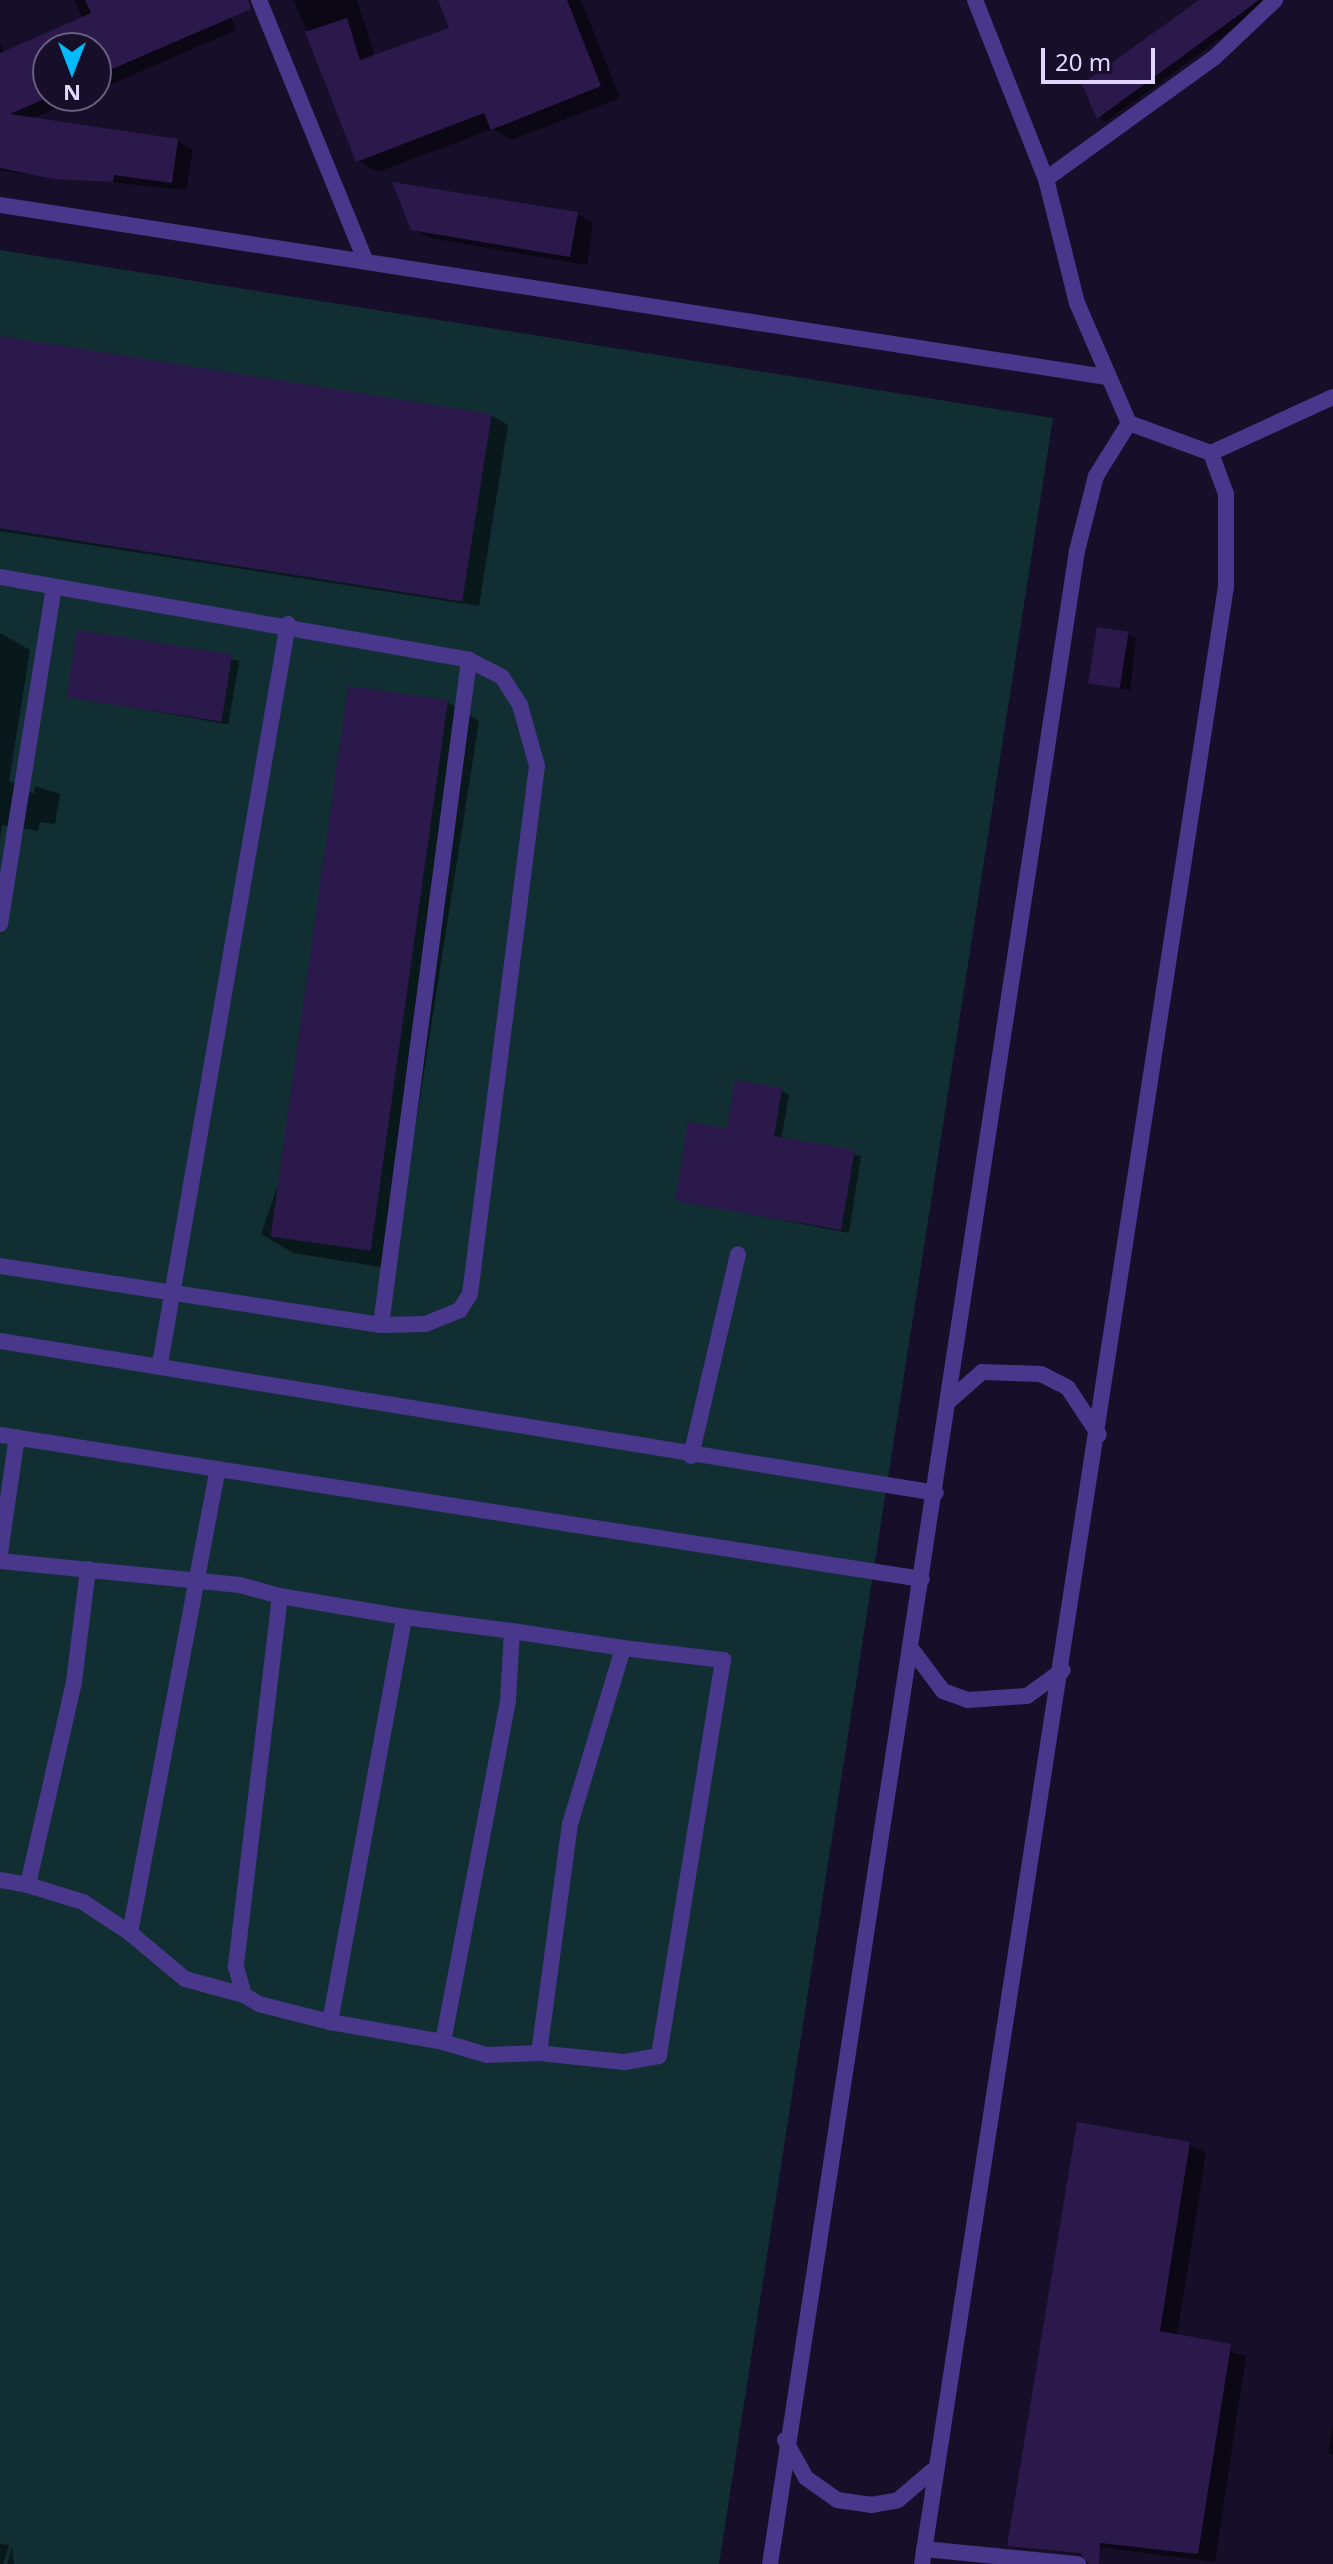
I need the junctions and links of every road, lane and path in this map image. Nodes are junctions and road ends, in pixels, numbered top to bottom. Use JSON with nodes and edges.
{"nodes":[{"id":1,"x":259,"y":0,"type":"edge"},
{"id":2,"x":975,"y":0,"type":"edge"},
{"id":3,"x":1275,"y":0,"type":"edge"},
{"id":4,"x":1046,"y":179,"type":"junction"},
{"id":5,"x":0,"y":205,"type":"edge"},
{"id":6,"x":365,"y":260,"type":"junction"},
{"id":7,"x":1106,"y":377,"type":"junction"},
{"id":8,"x":1333,"y":397,"type":"edge"},
{"id":9,"x":1129,"y":423,"type":"junction"},
{"id":10,"x":1211,"y":453,"type":"junction"},
{"id":11,"x":0,"y":577,"type":"edge"},
{"id":12,"x":54,"y":587,"type":"junction"},
{"id":13,"x":288,"y":624,"type":"junction"},
{"id":14,"x":469,"y":660,"type":"junction"},
{"id":15,"x":0,"y":924,"type":"edge"},
{"id":16,"x":738,"y":1254,"type":"dead end"},
{"id":17,"x":0,"y":1266,"type":"edge"},
{"id":18,"x":173,"y":1293,"type":"junction"},
{"id":19,"x":381,"y":1325,"type":"junction"},
{"id":20,"x":0,"y":1341,"type":"edge"},
{"id":21,"x":160,"y":1364,"type":"junction"},
{"id":22,"x":949,"y":1401,"type":"junction"},
{"id":23,"x":8,"y":1436,"type":"edge"},
{"id":24,"x":1099,"y":1437,"type":"junction"},
{"id":25,"x":691,"y":1456,"type":"junction"},
{"id":26,"x":218,"y":1469,"type":"junction"},
{"id":27,"x":936,"y":1493,"type":"junction"},
{"id":28,"x":0,"y":1553,"type":"edge"},
{"id":29,"x":0,"y":1561,"type":"edge"},
{"id":30,"x":88,"y":1569,"type":"junction"},
{"id":31,"x":922,"y":1579,"type":"junction"},
{"id":32,"x":198,"y":1581,"type":"junction"},
{"id":33,"x":280,"y":1596,"type":"junction"},
{"id":34,"x":404,"y":1617,"type":"junction"},
{"id":35,"x":512,"y":1631,"type":"junction"},
{"id":36,"x":623,"y":1648,"type":"junction"},
{"id":37,"x":912,"y":1649,"type":"junction"},
{"id":38,"x":1063,"y":1670,"type":"junction"},
{"id":39,"x":0,"y":1880,"type":"edge"},
{"id":40,"x":28,"y":1885,"type":"junction"},
{"id":41,"x":130,"y":1933,"type":"junction"},
{"id":42,"x":244,"y":1995,"type":"junction"},
{"id":43,"x":330,"y":2022,"type":"junction"},
{"id":44,"x":443,"y":2042,"type":"junction"},
{"id":45,"x":539,"y":2053,"type":"junction"},
{"id":46,"x":785,"y":2440,"type":"junction"},
{"id":47,"x":932,"y":2471,"type":"junction"},
{"id":48,"x":923,"y":2556,"type":"edge"},
{"id":49,"x":770,"y":2564,"type":"edge"},
{"id":50,"x":1078,"y":2564,"type":"edge"}],
"edges":[{"from":1,"to":6,"type":"lane"},
{"from":2,"to":4,"type":"lane"},
{"from":3,"to":4,"type":"lane"},
{"from":4,"to":7,"type":"lane"},
{"from":5,"to":6,"type":"lane"},
{"from":6,"to":7,"type":"lane"},
{"from":7,"to":9,"type":"lane"},
{"from":8,"to":10,"type":"lane"},
{"from":9,"to":10,"type":"lane"},
{"from":9,"to":22,"type":"lane"},
{"from":10,"to":24,"type":"lane"},
{"from":11,"to":12,"type":"lane"},
{"from":12,"to":13,"type":"lane"},
{"from":12,"to":15,"type":"lane"},
{"from":13,"to":14,"type":"lane"},
{"from":13,"to":18,"type":"lane"},
{"from":14,"to":19,"type":"lane"},
{"from":14,"to":19,"type":"lane"},
{"from":16,"to":25,"type":"lane"},
{"from":17,"to":18,"type":"lane"},
{"from":18,"to":19,"type":"lane"},
{"from":18,"to":21,"type":"lane"},
{"from":20,"to":21,"type":"lane"},
{"from":21,"to":25,"type":"lane"},
{"from":22,"to":24,"type":"lane"},
{"from":22,"to":27,"type":"lane"},
{"from":23,"to":26,"type":"lane"},
{"from":23,"to":28,"type":"lane"},
{"from":24,"to":38,"type":"lane"},
{"from":25,"to":27,"type":"lane"},
{"from":26,"to":31,"type":"lane"},
{"from":26,"to":32,"type":"lane"},
{"from":27,"to":31,"type":"lane"},
{"from":29,"to":30,"type":"lane"},
{"from":30,"to":32,"type":"lane"},
{"from":30,"to":40,"type":"lane"},
{"from":31,"to":37,"type":"lane"},
{"from":32,"to":33,"type":"lane"},
{"from":32,"to":41,"type":"lane"},
{"from":33,"to":34,"type":"lane"},
{"from":33,"to":42,"type":"lane"},
{"from":34,"to":35,"type":"lane"},
{"from":34,"to":43,"type":"lane"},
{"from":35,"to":36,"type":"lane"},
{"from":35,"to":44,"type":"lane"},
{"from":36,"to":45,"type":"lane"},
{"from":36,"to":45,"type":"lane"},
{"from":37,"to":38,"type":"lane"},
{"from":37,"to":46,"type":"lane"},
{"from":38,"to":47,"type":"lane"},
{"from":39,"to":40,"type":"lane"},
{"from":40,"to":41,"type":"lane"},
{"from":41,"to":42,"type":"lane"},
{"from":42,"to":43,"type":"lane"},
{"from":43,"to":44,"type":"lane"},
{"from":44,"to":45,"type":"lane"},
{"from":46,"to":47,"type":"lane"},
{"from":46,"to":49,"type":"lane"},
{"from":47,"to":48,"type":"lane"},
{"from":48,"to":50,"type":"lane"}]}
